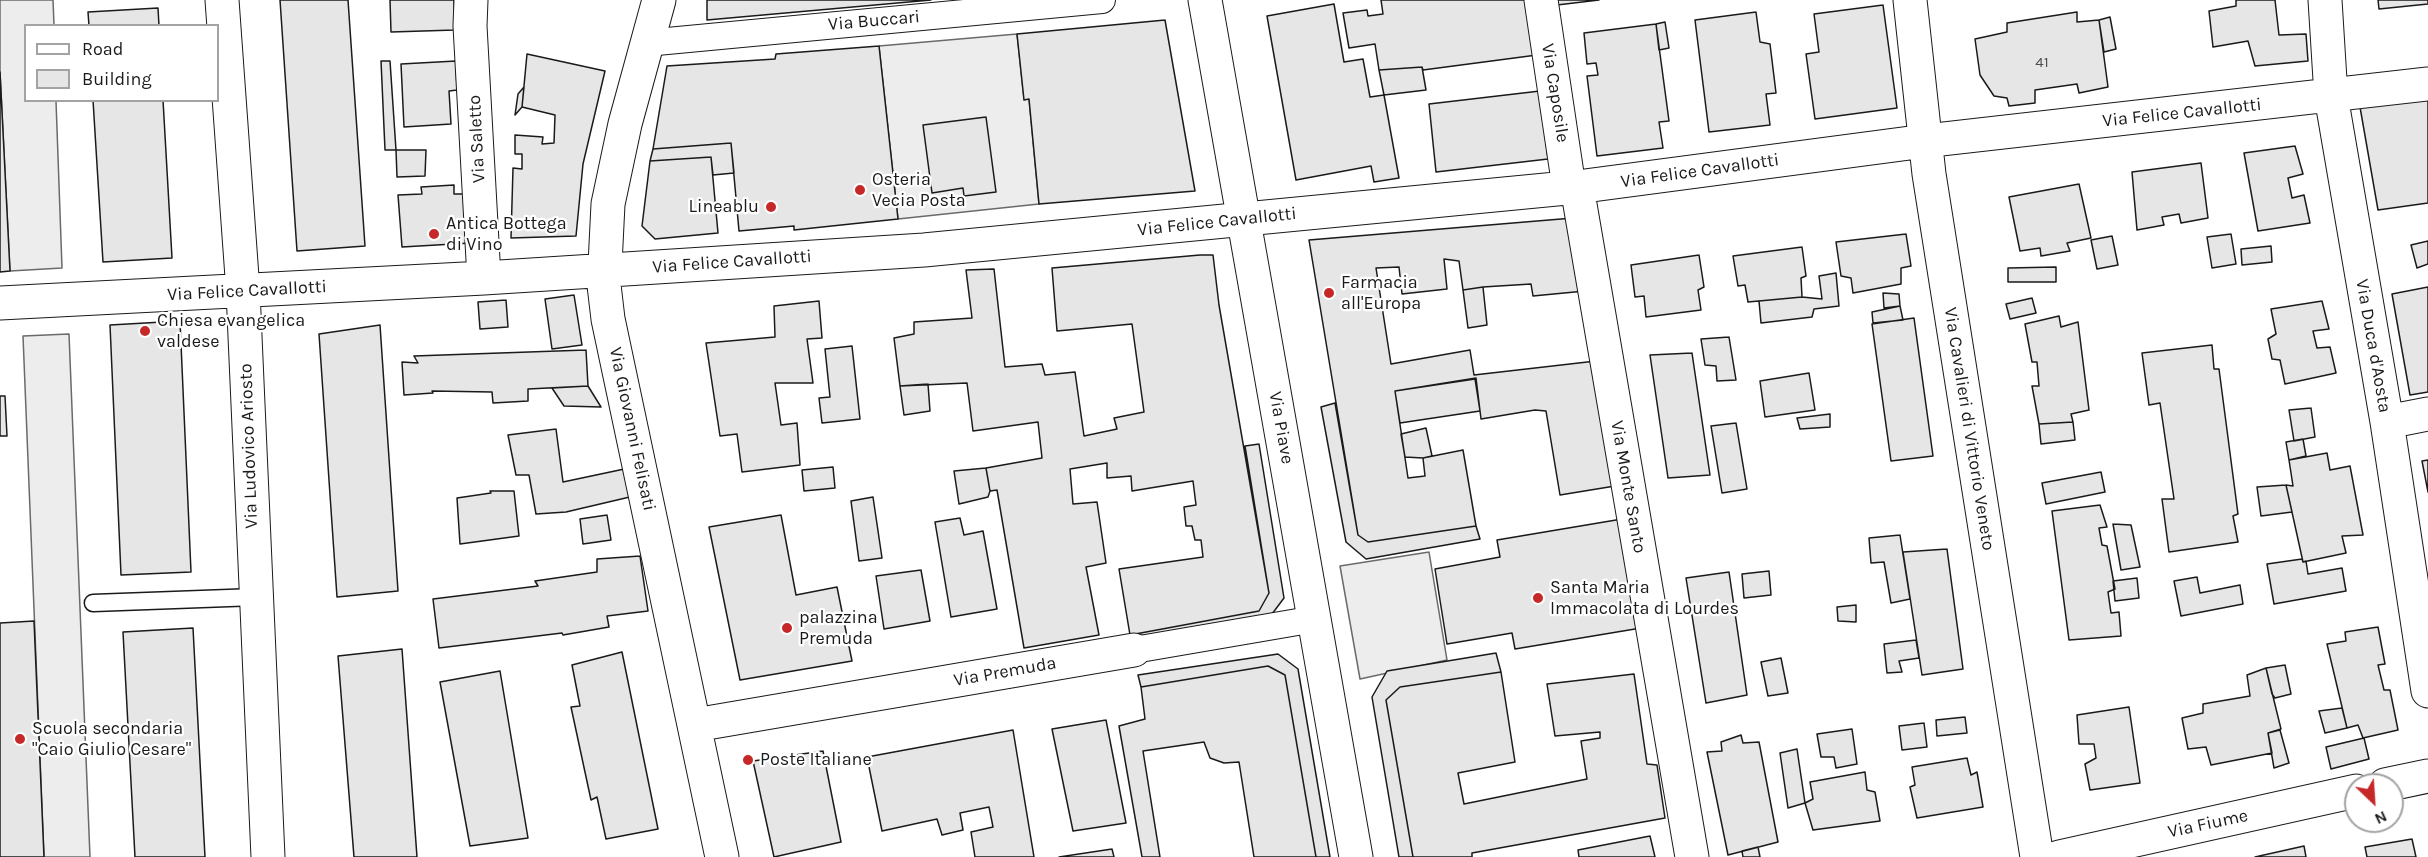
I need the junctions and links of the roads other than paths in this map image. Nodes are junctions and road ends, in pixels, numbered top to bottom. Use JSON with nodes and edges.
{"nodes":[{"id":1,"x":222,"y":0,"type":"edge"},
{"id":2,"x":471,"y":0,"type":"edge"},
{"id":3,"x":659,"y":0,"type":"edge"},
{"id":4,"x":1102,"y":0,"type":"edge"},
{"id":5,"x":1205,"y":0,"type":"edge"},
{"id":6,"x":1541,"y":0,"type":"edge"},
{"id":7,"x":1910,"y":0,"type":"edge"},
{"id":8,"x":2325,"y":0,"type":"edge"},
{"id":9,"x":646,"y":43,"type":"junction"},
{"id":10,"x":2428,"y":84,"type":"edge"},
{"id":11,"x":2331,"y":96,"type":"junction"},
{"id":12,"x":1925,"y":141,"type":"junction"},
{"id":13,"x":1573,"y":187,"type":"junction"},
{"id":14,"x":1244,"y":219,"type":"junction"},
{"id":15,"x":604,"y":271,"type":"junction"},
{"id":16,"x":484,"y":278,"type":"junction"},
{"id":17,"x":243,"y":291,"type":"junction"},
{"id":18,"x":0,"y":303,"type":"edge"},
{"id":19,"x":2428,"y":414,"type":"edge"},
{"id":20,"x":2386,"y":422,"type":"junction"},
{"id":21,"x":256,"y":597,"type":"junction"},
{"id":22,"x":93,"y":603,"type":"dead end"},
{"id":23,"x":1315,"y":619,"type":"junction"},
{"id":24,"x":1134,"y":650,"type":"joint"},
{"id":25,"x":2428,"y":691,"type":"edge"},
{"id":26,"x":695,"y":725,"type":"junction"},
{"id":27,"x":2428,"y":776,"type":"edge"},
{"id":28,"x":2404,"y":781,"type":"edge"},
{"id":29,"x":2344,"y":794,"type":"edge"},
{"id":30,"x":268,"y":857,"type":"edge"},
{"id":31,"x":722,"y":857,"type":"edge"},
{"id":32,"x":1356,"y":857,"type":"edge"},
{"id":33,"x":1692,"y":857,"type":"edge"},
{"id":34,"x":2037,"y":857,"type":"edge"},
{"id":35,"x":2059,"y":857,"type":"edge"}],
"edges":[{"from":1,"to":17,"type":"street","name":"Via Ludovico Ariosto"},
{"from":2,"to":16,"type":"street","name":"Via Saletto"},
{"from":3,"to":9,"type":"street","name":"Via Giovanni Felisati"},
{"from":4,"to":9,"type":"street","name":"Via Buccari"},
{"from":5,"to":14,"type":"street","name":"Via Piave"},
{"from":6,"to":13,"type":"street","name":"Via Caposile"},
{"from":7,"to":12,"type":"street","name":"Via Cavalieri di Vittorio Veneto"},
{"from":8,"to":11,"type":"street","name":"Via Duca d'Aosta"},
{"from":9,"to":15,"type":"street","name":"Via Giovanni Felisati"},
{"from":10,"to":11,"type":"street","name":"Via Felice Cavallotti"},
{"from":11,"to":12,"type":"street","name":"Via Felice Cavallotti"},
{"from":11,"to":20,"type":"street","name":"Via Duca d'Aosta"},
{"from":12,"to":13,"type":"street","name":"Via Felice Cavallotti"},
{"from":12,"to":34,"type":"street","name":"Via Cavalieri di Vittorio Veneto"},
{"from":13,"to":14,"type":"street","name":"Via Felice Cavallotti"},
{"from":13,"to":33,"type":"street","name":"Via Monte Santo"},
{"from":14,"to":15,"type":"street","name":"Via Felice Cavallotti"},
{"from":14,"to":23,"type":"street","name":"Via Piave"},
{"from":15,"to":16,"type":"street","name":"Via Felice Cavallotti"},
{"from":15,"to":26,"type":"street","name":"Via Giovanni Felisati"},
{"from":16,"to":17,"type":"street","name":"Via Felice Cavallotti"},
{"from":17,"to":18,"type":"street","name":"Via Felice Cavallotti"},
{"from":17,"to":21,"type":"street","name":"Via Ludovico Ariosto"},
{"from":19,"to":20,"type":"street"},
{"from":20,"to":25,"type":"street","name":"Via Duca d'Aosta"},
{"from":21,"to":22,"type":"lane"},
{"from":21,"to":30,"type":"street","name":"Via Ludovico Ariosto"},
{"from":23,"to":24,"type":"street","name":"Via Premuda"},
{"from":23,"to":32,"type":"street","name":"Via Piave"},
{"from":24,"to":26,"type":"street","name":"Via Premuda"},
{"from":26,"to":31,"type":"street","name":"Via Giovanni Felisati"},
{"from":27,"to":28,"type":"street"},
{"from":29,"to":35,"type":"street","name":"Via Fiume"}]}
